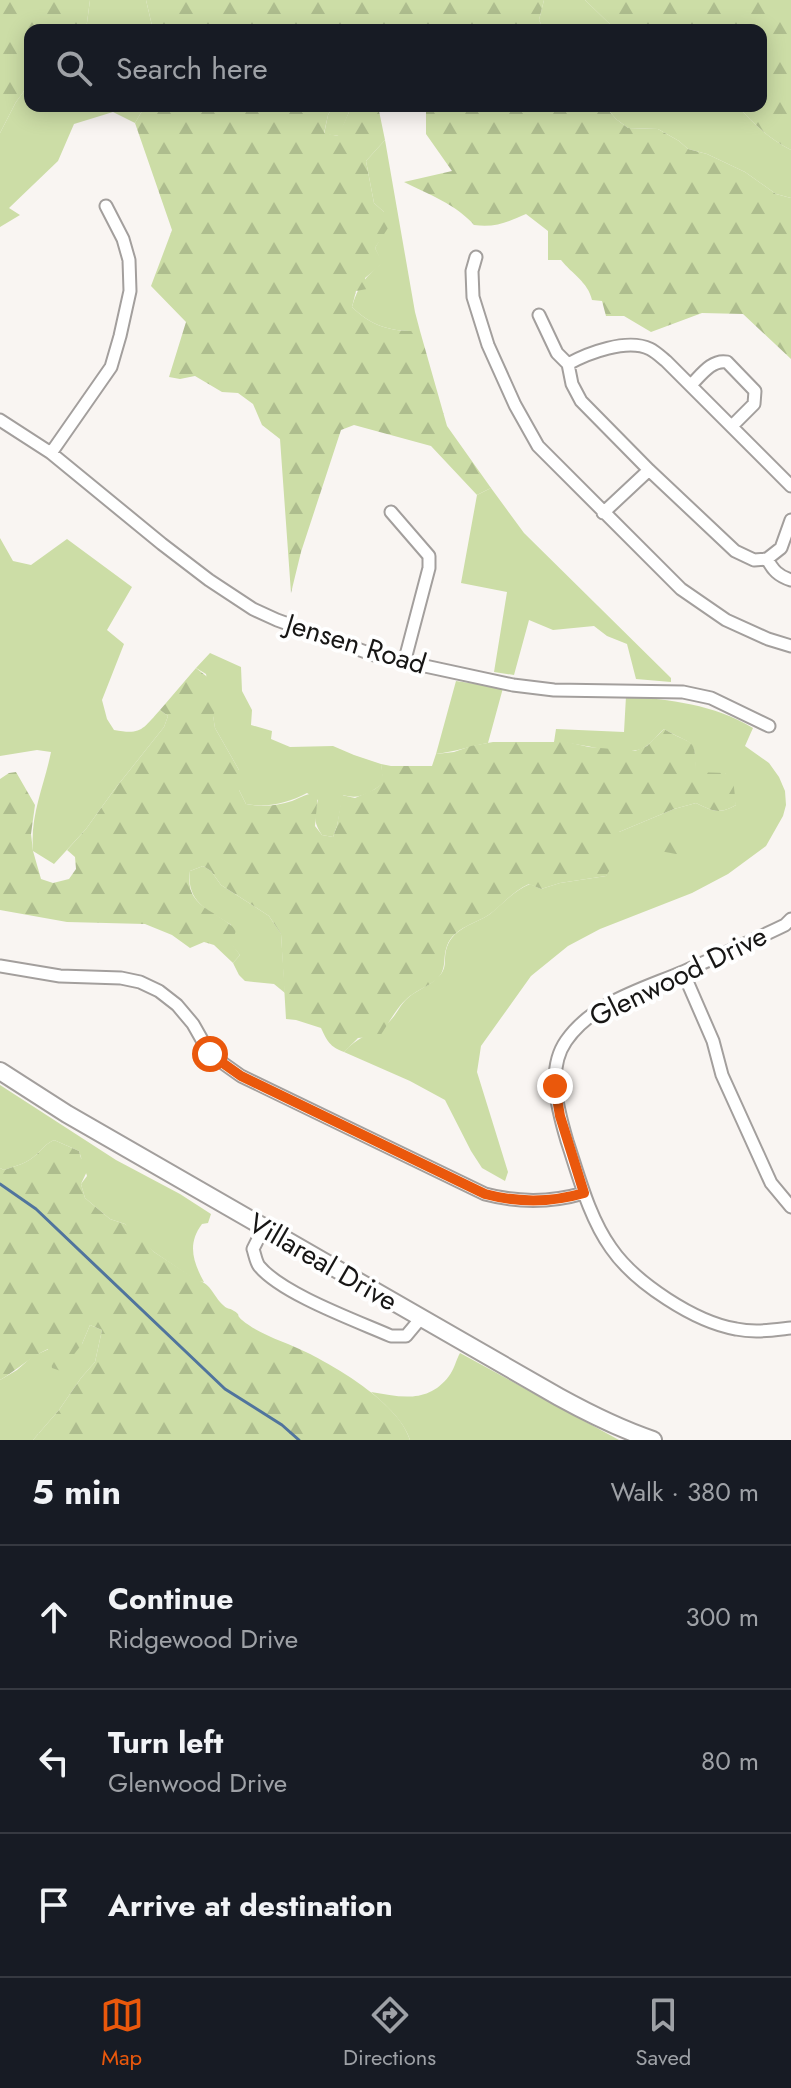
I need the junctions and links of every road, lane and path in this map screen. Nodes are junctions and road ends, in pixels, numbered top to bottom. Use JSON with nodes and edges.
{"nodes":[{"id":1,"x":106,"y":206,"type":"dead end"},
{"id":2,"x":476,"y":257,"type":"dead end"},
{"id":3,"x":539,"y":315,"type":"dead end"},
{"id":4,"x":568,"y":364,"type":"junction"},
{"id":5,"x":691,"y":385,"type":"junction"},
{"id":6,"x":0,"y":420,"type":"edge"},
{"id":7,"x":733,"y":425,"type":"junction"},
{"id":8,"x":51,"y":453,"type":"junction"},
{"id":9,"x":649,"y":470,"type":"junction"},
{"id":10,"x":791,"y":486,"type":"edge"},
{"id":11,"x":391,"y":512,"type":"dead end"},
{"id":12,"x":603,"y":513,"type":"junction"},
{"id":13,"x":791,"y":520,"type":"edge"},
{"id":14,"x":767,"y":559,"type":"junction"},
{"id":15,"x":791,"y":580,"type":"edge"},
{"id":16,"x":791,"y":646,"type":"edge"},
{"id":17,"x":404,"y":663,"type":"junction"},
{"id":18,"x":769,"y":726,"type":"dead end"},
{"id":19,"x":791,"y":919,"type":"edge"},
{"id":20,"x":0,"y":966,"type":"edge"},
{"id":21,"x":683,"y":972,"type":"junction"},
{"id":22,"x":0,"y":1071,"type":"edge"},
{"id":23,"x":584,"y":1193,"type":"junction"},
{"id":24,"x":791,"y":1207,"type":"edge"},
{"id":25,"x":264,"y":1227,"type":"junction"},
{"id":26,"x":421,"y":1318,"type":"junction"},
{"id":27,"x":791,"y":1328,"type":"edge"},
{"id":28,"x":653,"y":1440,"type":"edge"}],
"edges":[{"from":1,"to":8,"type":"street"},
{"from":2,"to":12,"type":"street"},
{"from":3,"to":4,"type":"street"},
{"from":4,"to":5,"type":"street"},
{"from":4,"to":9,"type":"street"},
{"from":5,"to":7,"type":"street"},
{"from":5,"to":7,"type":"street"},
{"from":6,"to":8,"type":"street","name":"Jensen Road"},
{"from":7,"to":10,"type":"street"},
{"from":8,"to":17,"type":"street","name":"Jensen Road"},
{"from":9,"to":12,"type":"street"},
{"from":9,"to":14,"type":"street"},
{"from":11,"to":17,"type":"street"},
{"from":12,"to":16,"type":"street"},
{"from":13,"to":14,"type":"street"},
{"from":14,"to":15,"type":"street"},
{"from":17,"to":18,"type":"street","name":"Jensen Road"},
{"from":19,"to":21,"type":"street","name":"Glenwood Drive"},
{"from":20,"to":23,"type":"street"},
{"from":21,"to":23,"type":"street","name":"Glenwood Drive"},
{"from":21,"to":24,"type":"street"},
{"from":22,"to":25,"type":"street","name":"Villareal Drive"},
{"from":23,"to":27,"type":"street","name":"Glenwood Drive"},
{"from":25,"to":26,"type":"street","name":"Villareal Drive"},
{"from":25,"to":26,"type":"street"},
{"from":26,"to":28,"type":"street","name":"Villareal Drive"}]}
